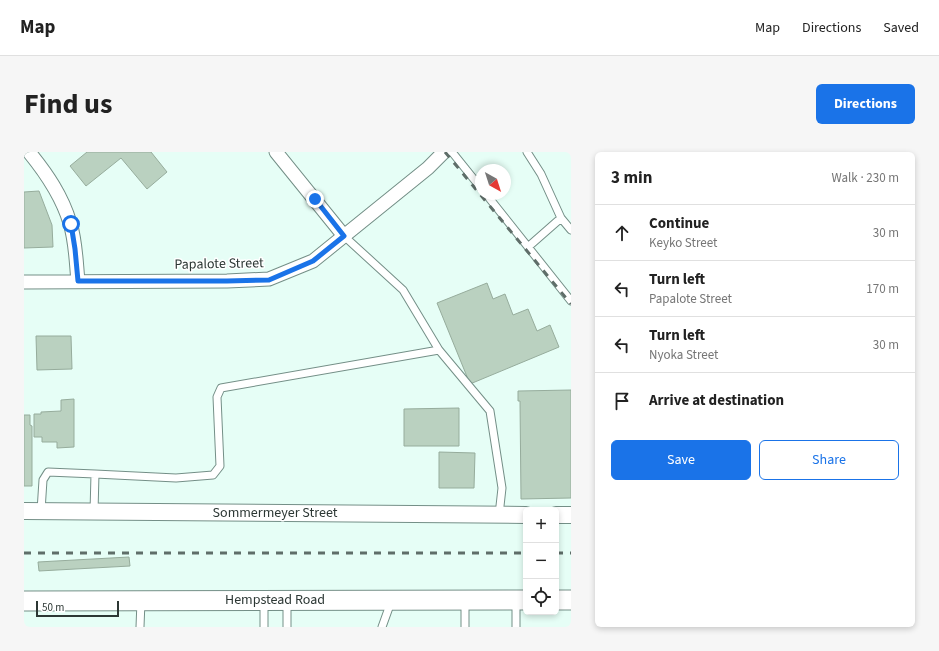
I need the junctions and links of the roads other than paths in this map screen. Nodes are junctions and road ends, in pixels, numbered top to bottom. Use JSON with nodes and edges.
{"nodes":[{"id":1,"x":29,"y":152,"type":"edge"},
{"id":2,"x":276,"y":152,"type":"edge"},
{"id":3,"x":444,"y":152,"type":"edge"},
{"id":4,"x":452,"y":152,"type":"edge"},
{"id":5,"x":527,"y":152,"type":"edge"},
{"id":6,"x":475,"y":181,"type":"edge"},
{"id":7,"x":491,"y":200,"type":"edge"},
{"id":8,"x":561,"y":218,"type":"junction"},
{"id":9,"x":571,"y":230,"type":"edge"},
{"id":10,"x":344,"y":236,"type":"junction"},
{"id":11,"x":528,"y":247,"type":"junction"},
{"id":12,"x":78,"y":281,"type":"junction"},
{"id":13,"x":24,"y":282,"type":"edge"},
{"id":14,"x":571,"y":300,"type":"edge"},
{"id":15,"x":439,"y":350,"type":"junction"},
{"id":16,"x":95,"y":474,"type":"junction"},
{"id":17,"x":24,"y":511,"type":"edge"},
{"id":18,"x":40,"y":511,"type":"junction"},
{"id":19,"x":94,"y":512,"type":"junction"},
{"id":20,"x":499,"y":515,"type":"junction"},
{"id":21,"x":523,"y":515,"type":"edge"},
{"id":22,"x":559,"y":515,"type":"edge"},
{"id":23,"x":571,"y":515,"type":"edge"},
{"id":24,"x":24,"y":600,"type":"edge"},
{"id":25,"x":141,"y":600,"type":"junction"},
{"id":26,"x":264,"y":600,"type":"junction"},
{"id":27,"x":287,"y":600,"type":"junction"},
{"id":28,"x":392,"y":600,"type":"junction"},
{"id":29,"x":465,"y":600,"type":"junction"},
{"id":30,"x":521,"y":600,"type":"edge"},
{"id":31,"x":559,"y":600,"type":"edge"},
{"id":32,"x":571,"y":600,"type":"edge"},
{"id":33,"x":140,"y":627,"type":"edge"},
{"id":34,"x":264,"y":627,"type":"edge"},
{"id":35,"x":287,"y":627,"type":"edge"},
{"id":36,"x":382,"y":627,"type":"edge"},
{"id":37,"x":464,"y":627,"type":"edge"},
{"id":38,"x":516,"y":627,"type":"edge"}],
"edges":[{"from":1,"to":12,"type":"street"},
{"from":2,"to":10,"type":"street"},
{"from":3,"to":10,"type":"street","name":"Papalote Street"},
{"from":4,"to":6,"type":"lane"},
{"from":5,"to":8,"type":"lane"},
{"from":7,"to":11,"type":"lane"},
{"from":8,"to":9,"type":"lane"},
{"from":8,"to":11,"type":"lane"},
{"from":10,"to":12,"type":"street","name":"Papalote Street"},
{"from":10,"to":15,"type":"lane"},
{"from":11,"to":14,"type":"lane"},
{"from":12,"to":13,"type":"street","name":"Papalote Street"},
{"from":15,"to":16,"type":"lane"},
{"from":15,"to":20,"type":"lane"},
{"from":16,"to":18,"type":"lane"},
{"from":16,"to":19,"type":"lane"},
{"from":17,"to":18,"type":"street","name":"Sommermeyer Street"},
{"from":18,"to":19,"type":"street","name":"Sommermeyer Street"},
{"from":19,"to":20,"type":"street","name":"Sommermeyer Street"},
{"from":20,"to":21,"type":"street","name":"Sommermeyer Street"},
{"from":22,"to":23,"type":"street"},
{"from":24,"to":25,"type":"main road","name":"Hempstead Road"},
{"from":25,"to":26,"type":"main road","name":"Hempstead Road"},
{"from":25,"to":33,"type":"lane"},
{"from":26,"to":27,"type":"main road","name":"Hempstead Road"},
{"from":26,"to":34,"type":"lane"},
{"from":27,"to":28,"type":"main road","name":"Hempstead Road"},
{"from":27,"to":35,"type":"lane"},
{"from":28,"to":29,"type":"main road","name":"Hempstead Road"},
{"from":28,"to":36,"type":"lane"},
{"from":29,"to":30,"type":"main road","name":"Hempstead Road"},
{"from":29,"to":37,"type":"lane"},
{"from":30,"to":38,"type":"lane"},
{"from":31,"to":32,"type":"main road"}]}
